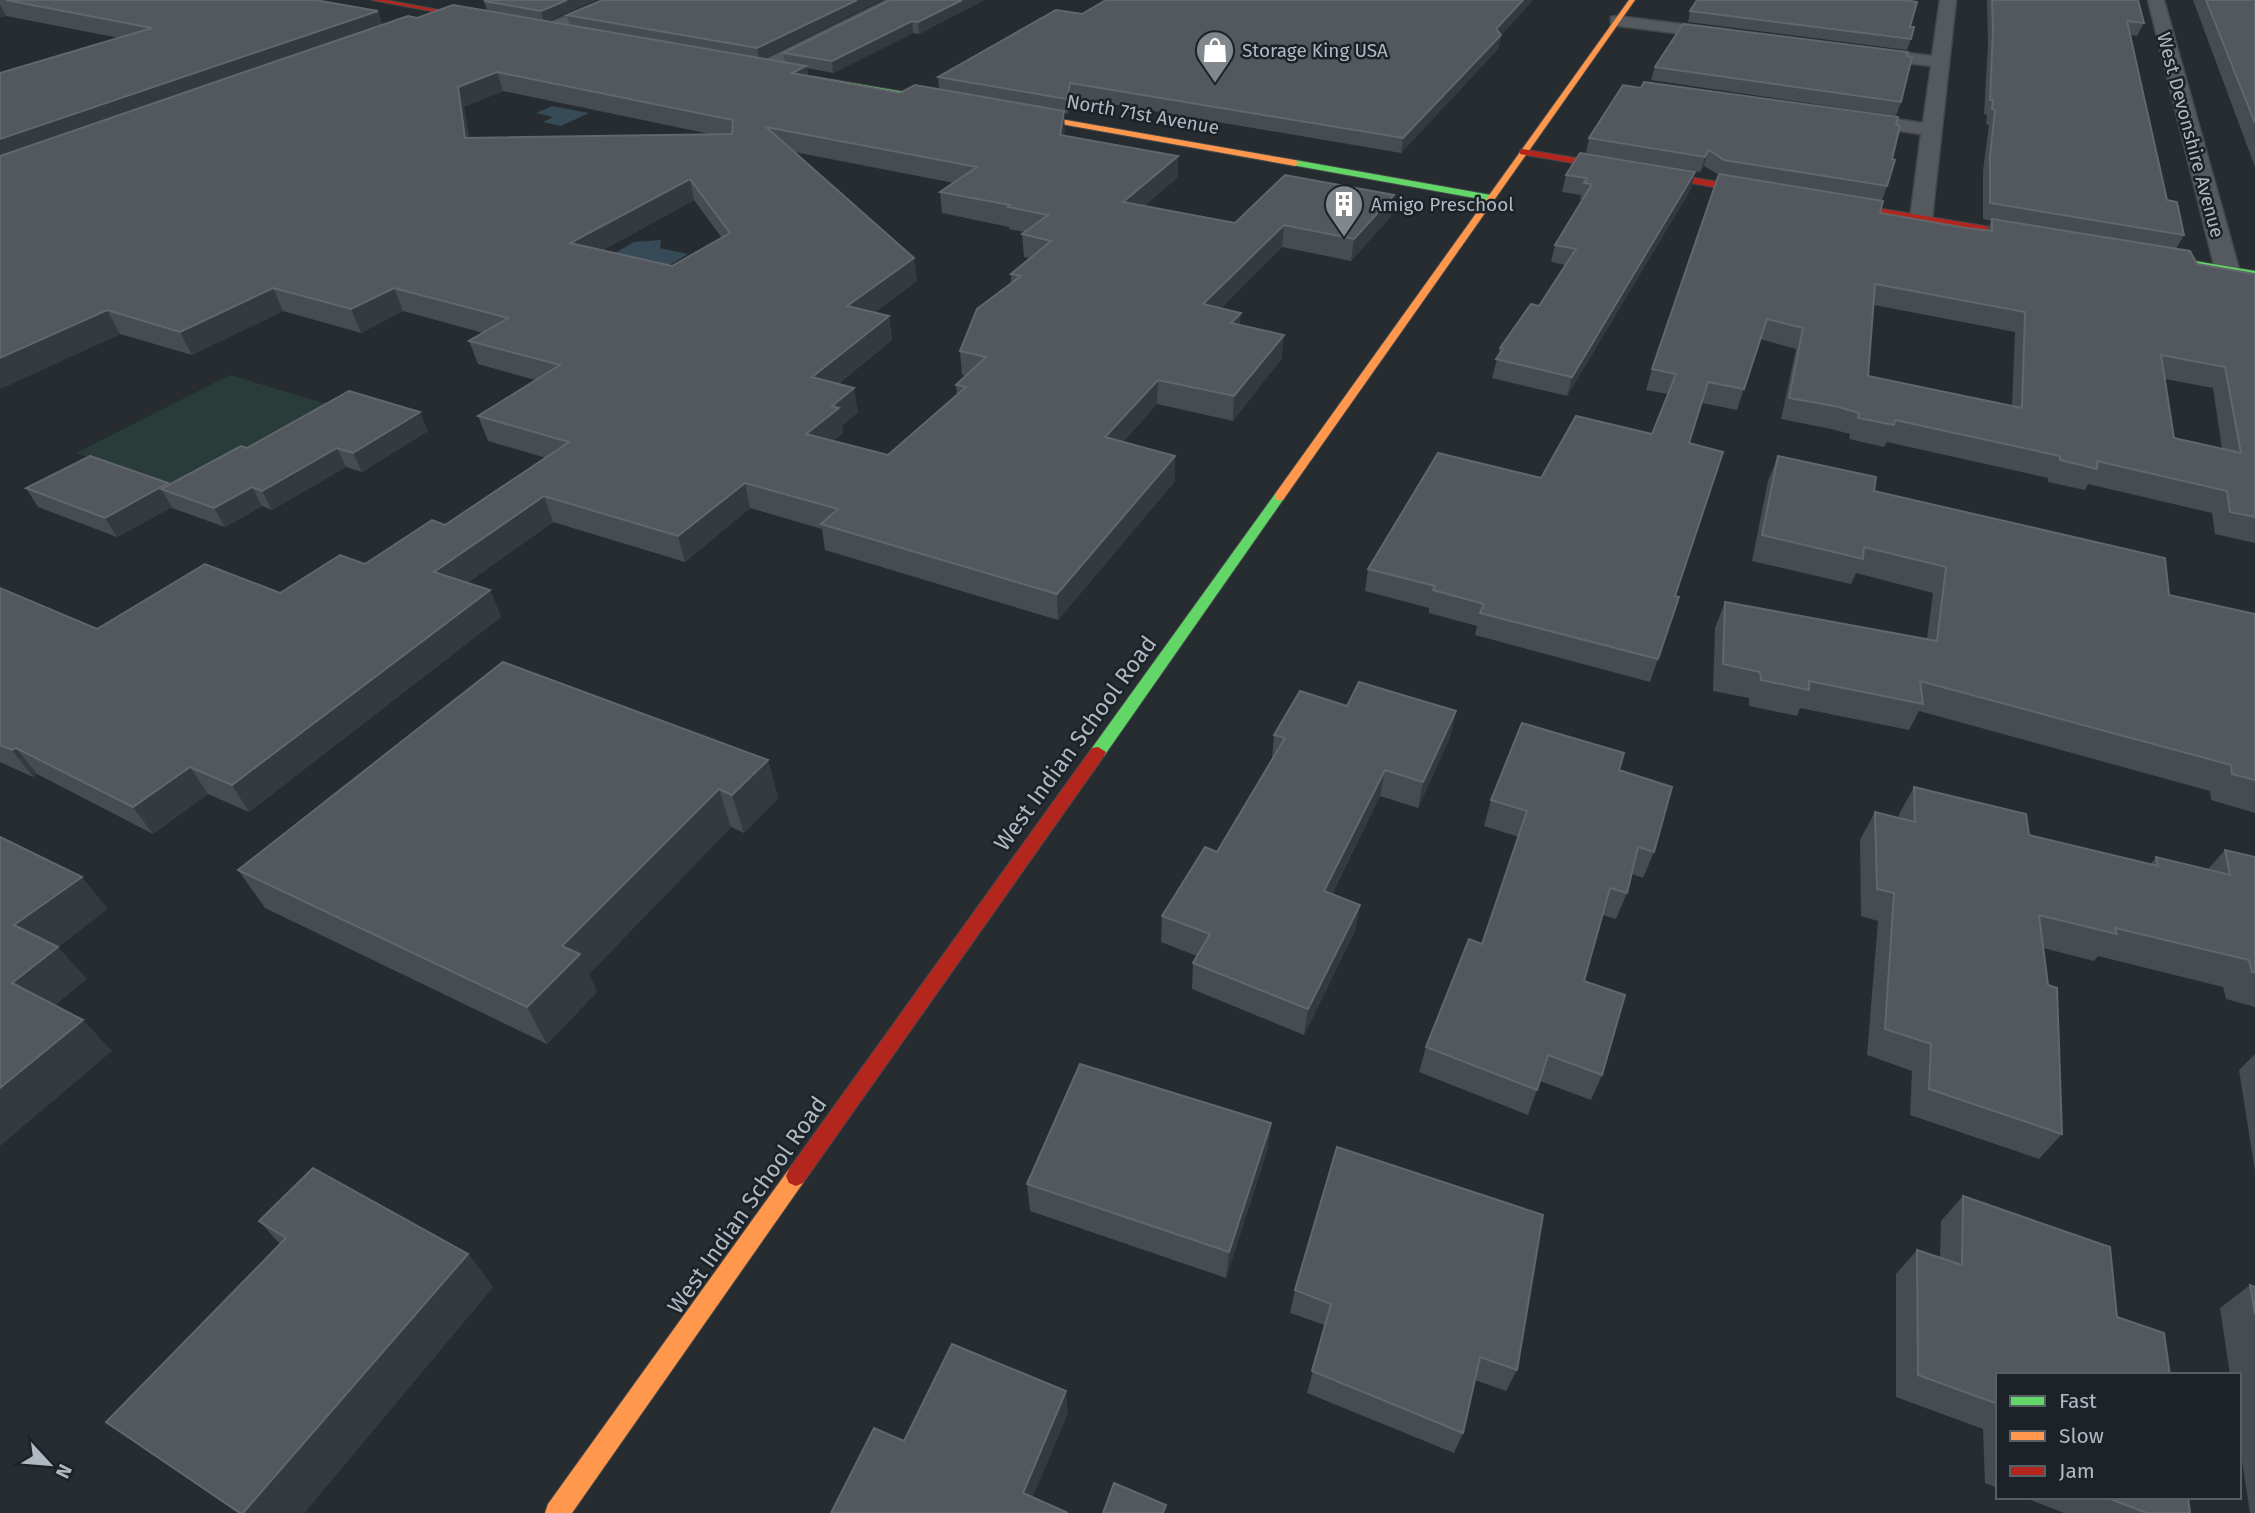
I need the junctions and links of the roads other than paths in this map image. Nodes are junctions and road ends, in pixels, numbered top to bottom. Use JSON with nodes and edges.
{"nodes":[{"id":1,"x":374,"y":0,"type":"edge"},
{"id":2,"x":617,"y":0,"type":"edge"},
{"id":3,"x":900,"y":0,"type":"edge"},
{"id":4,"x":1632,"y":0,"type":"edge"},
{"id":5,"x":2156,"y":0,"type":"edge"},
{"id":6,"x":1944,"y":4,"type":"edge"},
{"id":7,"x":450,"y":13,"type":"junction"},
{"id":8,"x":1617,"y":20,"type":"junction"},
{"id":9,"x":502,"y":23,"type":"edge"},
{"id":10,"x":414,"y":26,"type":"edge"},
{"id":11,"x":534,"y":28,"type":"joint"},
{"id":12,"x":568,"y":34,"type":"edge"},
{"id":13,"x":1754,"y":38,"type":"edge"},
{"id":14,"x":1847,"y":50,"type":"edge"},
{"id":15,"x":1940,"y":62,"type":"junction"},
{"id":16,"x":752,"y":67,"type":"joint"},
{"id":17,"x":969,"y":105,"type":"edge"},
{"id":18,"x":996,"y":110,"type":"edge"},
{"id":19,"x":1829,"y":115,"type":"edge"},
{"id":20,"x":1932,"y":130,"type":"junction"},
{"id":21,"x":1523,"y":152,"type":"junction"},
{"id":22,"x":1786,"y":196,"type":"edge"},
{"id":23,"x":1491,"y":198,"type":"junction"},
{"id":24,"x":1813,"y":200,"type":"edge"},
{"id":25,"x":1921,"y":219,"type":"junction"},
{"id":26,"x":2054,"y":240,"type":"edge"},
{"id":27,"x":2134,"y":254,"type":"edge"},
{"id":28,"x":2227,"y":269,"type":"junction"},
{"id":29,"x":2255,"y":274,"type":"edge"},
{"id":30,"x":557,"y":1513,"type":"edge"}],
"edges":[{"from":1,"to":7,"type":"main road"},
{"from":2,"to":11,"type":"street"},
{"from":3,"to":16,"type":"street"},
{"from":4,"to":8,"type":"main road","name":"West Indian School Road"},
{"from":5,"to":28,"type":"street","name":"West Devonshire Avenue"},
{"from":6,"to":15,"type":"street"},
{"from":7,"to":9,"type":"main road"},
{"from":7,"to":10,"type":"street"},
{"from":8,"to":13,"type":"street"},
{"from":8,"to":21,"type":"main road","name":"West Indian School Road"},
{"from":11,"to":12,"type":"main road"},
{"from":14,"to":15,"type":"street"},
{"from":15,"to":20,"type":"street"},
{"from":16,"to":17,"type":"main road"},
{"from":18,"to":23,"type":"main road","name":"North 71st Avenue"},
{"from":19,"to":20,"type":"street"},
{"from":20,"to":25,"type":"street"},
{"from":21,"to":22,"type":"main road"},
{"from":21,"to":23,"type":"main road","name":"West Indian School Road"},
{"from":23,"to":30,"type":"main road","name":"West Indian School Road"},
{"from":24,"to":25,"type":"main road"},
{"from":25,"to":26,"type":"main road"},
{"from":27,"to":28,"type":"main road"},
{"from":28,"to":29,"type":"main road"}]}
